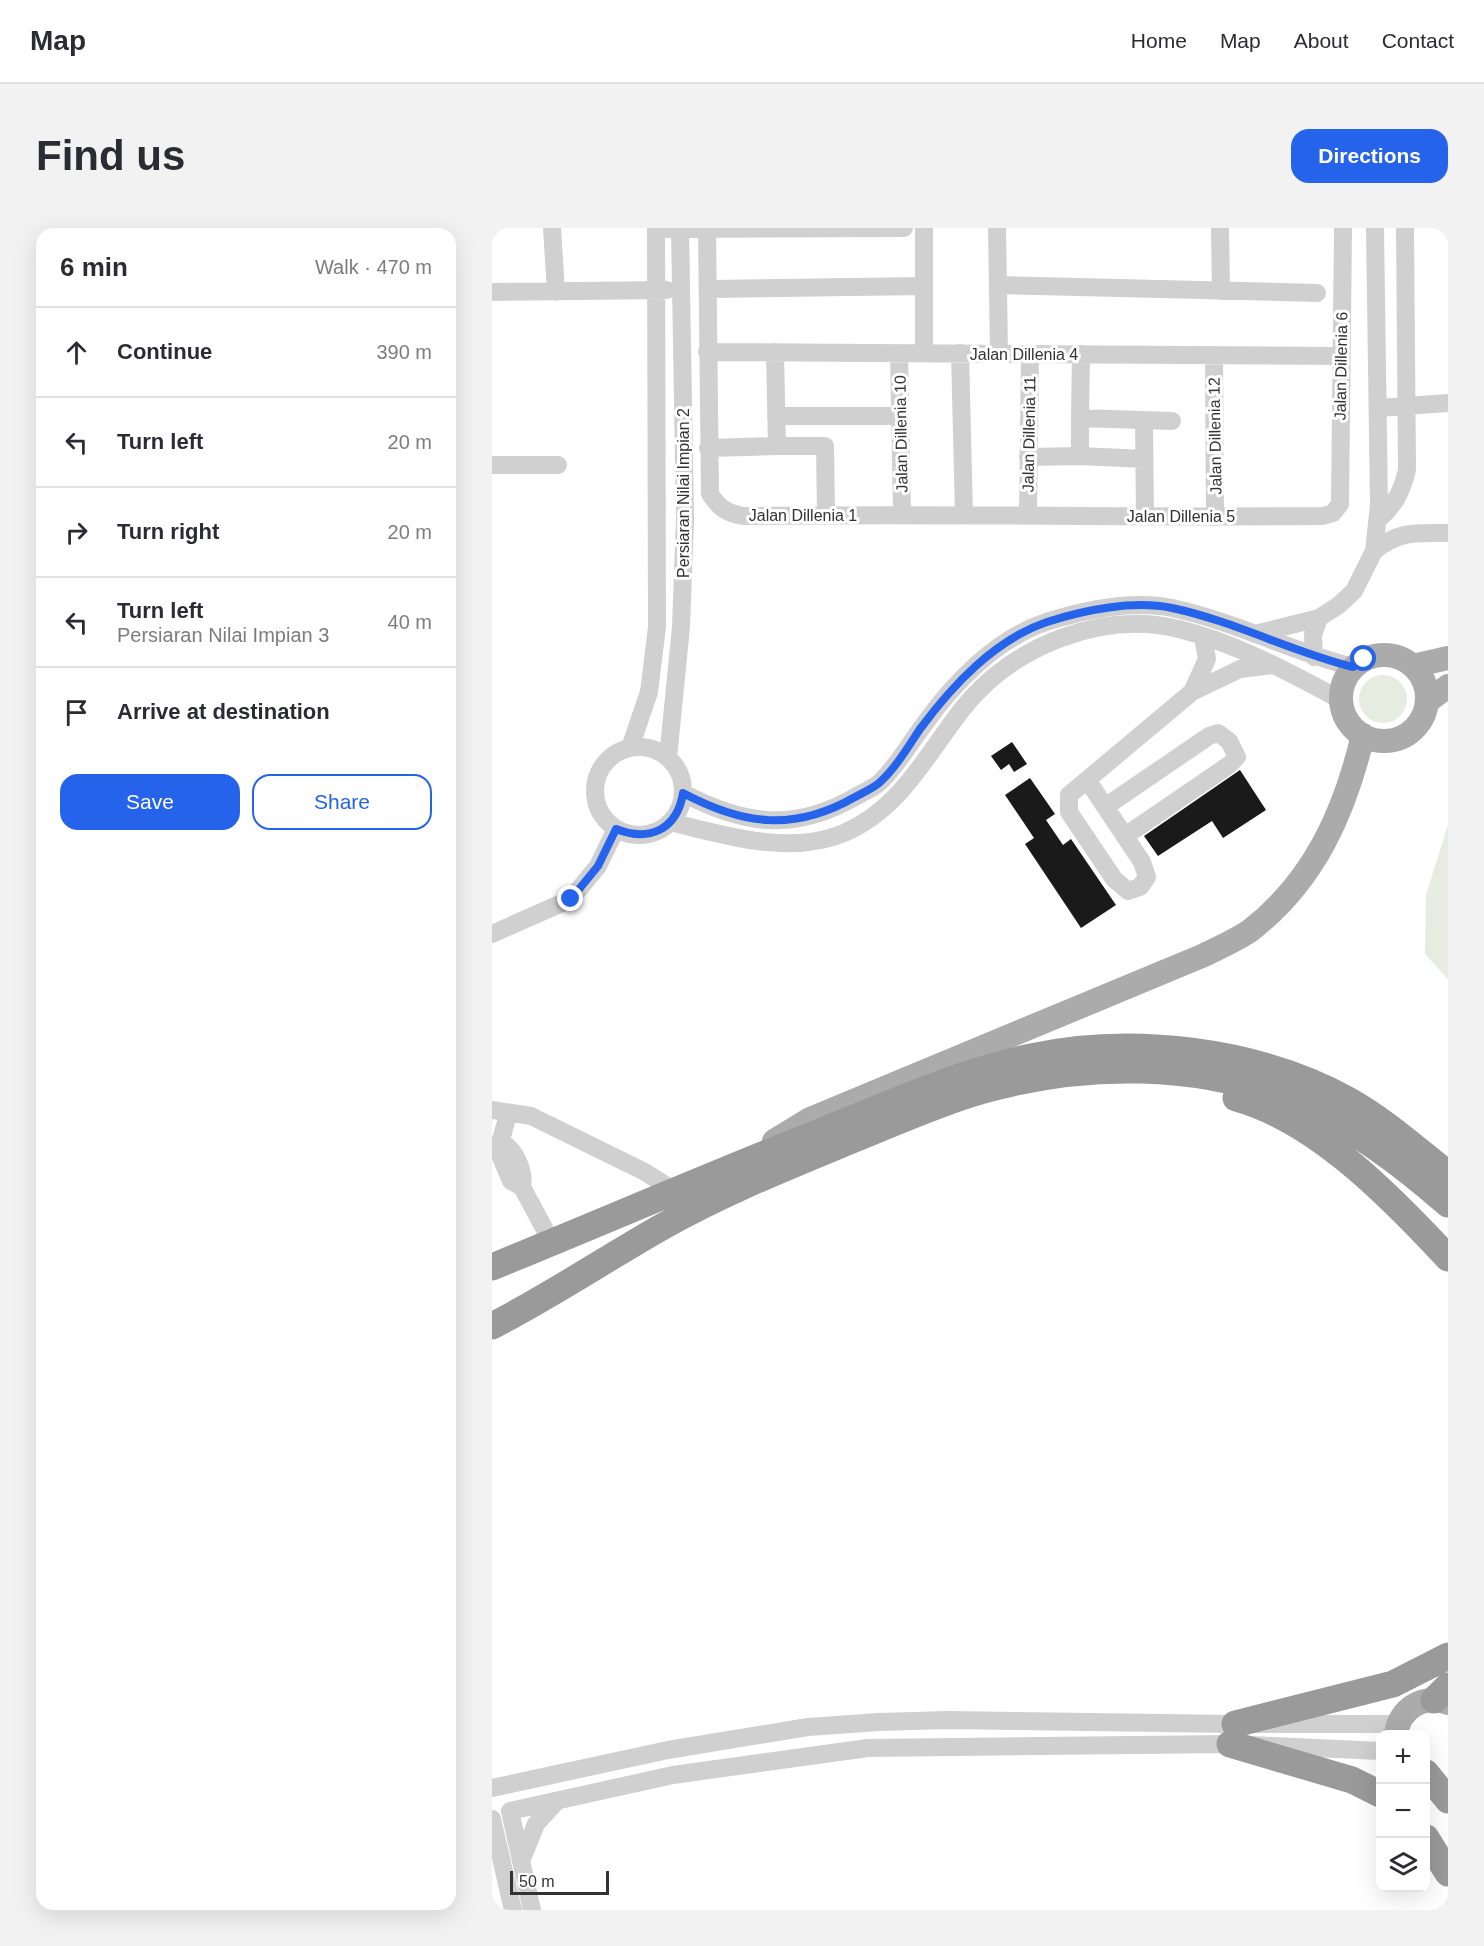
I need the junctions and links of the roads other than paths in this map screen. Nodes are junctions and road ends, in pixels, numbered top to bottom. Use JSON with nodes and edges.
{"nodes":[{"id":1,"x":552,"y":228,"type":"edge"},
{"id":2,"x":680,"y":228,"type":"edge"},
{"id":3,"x":707,"y":228,"type":"edge"},
{"id":4,"x":759,"y":228,"type":"edge"},
{"id":5,"x":904,"y":228,"type":"edge"},
{"id":6,"x":924,"y":228,"type":"edge"},
{"id":7,"x":997,"y":228,"type":"edge"},
{"id":8,"x":1220,"y":228,"type":"edge"},
{"id":9,"x":1342,"y":228,"type":"edge"},
{"id":10,"x":1375,"y":228,"type":"edge"},
{"id":11,"x":1405,"y":228,"type":"edge"},
{"id":12,"x":656,"y":229,"type":"edge"},
{"id":13,"x":999,"y":285,"type":"junction"},
{"id":14,"x":924,"y":286,"type":"junction"},
{"id":15,"x":708,"y":289,"type":"junction"},
{"id":16,"x":681,"y":290,"type":"junction"},
{"id":17,"x":656,"y":291,"type":"junction"},
{"id":18,"x":1221,"y":291,"type":"junction"},
{"id":19,"x":492,"y":292,"type":"edge"},
{"id":20,"x":556,"y":292,"type":"junction"},
{"id":21,"x":1317,"y":293,"type":"dead end"},
{"id":22,"x":707,"y":352,"type":"junction"},
{"id":23,"x":775,"y":352,"type":"junction"},
{"id":24,"x":899,"y":353,"type":"junction"},
{"id":25,"x":924,"y":353,"type":"junction"},
{"id":26,"x":960,"y":353,"type":"junction"},
{"id":27,"x":999,"y":354,"type":"junction"},
{"id":28,"x":1030,"y":354,"type":"junction"},
{"id":29,"x":1081,"y":354,"type":"junction"},
{"id":30,"x":1214,"y":355,"type":"junction"},
{"id":31,"x":1341,"y":356,"type":"junction"},
{"id":32,"x":1448,"y":403,"type":"edge"},
{"id":33,"x":1407,"y":406,"type":"junction"},
{"id":34,"x":1379,"y":408,"type":"junction"},
{"id":35,"x":776,"y":416,"type":"junction"},
{"id":36,"x":900,"y":416,"type":"junction"},
{"id":37,"x":824,"y":417,"type":"junction"},
{"id":38,"x":1080,"y":418,"type":"junction"},
{"id":39,"x":1144,"y":420,"type":"junction"},
{"id":40,"x":1172,"y":421,"type":"dead end"},
{"id":41,"x":777,"y":446,"type":"junction"},
{"id":42,"x":825,"y":446,"type":"junction"},
{"id":43,"x":708,"y":448,"type":"junction"},
{"id":44,"x":1080,"y":456,"type":"junction"},
{"id":45,"x":1028,"y":457,"type":"junction"},
{"id":46,"x":1144,"y":459,"type":"junction"},
{"id":47,"x":492,"y":465,"type":"edge"},
{"id":48,"x":558,"y":465,"type":"dead end"},
{"id":49,"x":1336,"y":508,"type":"joint"},
{"id":50,"x":1386,"y":513,"type":"junction"},
{"id":51,"x":826,"y":514,"type":"junction"},
{"id":52,"x":902,"y":514,"type":"junction"},
{"id":53,"x":964,"y":514,"type":"junction"},
{"id":54,"x":1028,"y":515,"type":"junction"},
{"id":55,"x":1144,"y":516,"type":"junction"},
{"id":56,"x":1215,"y":517,"type":"junction"},
{"id":57,"x":1448,"y":533,"type":"edge"},
{"id":58,"x":1405,"y":534,"type":"junction"},
{"id":59,"x":1374,"y":551,"type":"junction"},
{"id":60,"x":1319,"y":618,"type":"junction"},
{"id":61,"x":657,"y":627,"type":"junction"},
{"id":62,"x":681,"y":627,"type":"junction"},
{"id":63,"x":1254,"y":634,"type":"junction"},
{"id":64,"x":1203,"y":637,"type":"junction"},
{"id":65,"x":1314,"y":657,"type":"junction"},
{"id":66,"x":1448,"y":658,"type":"edge"},
{"id":67,"x":1275,"y":664,"type":"junction"},
{"id":68,"x":1413,"y":666,"type":"junction"},
{"id":69,"x":1353,"y":667,"type":"junction"},
{"id":70,"x":1448,"y":686,"type":"edge"},
{"id":71,"x":1192,"y":692,"type":"junction"},
{"id":72,"x":1341,"y":700,"type":"junction"},
{"id":73,"x":1427,"y":702,"type":"junction"},
{"id":74,"x":1363,"y":735,"type":"junction"},
{"id":75,"x":630,"y":748,"type":"junction"},
{"id":76,"x":668,"y":758,"type":"junction"},
{"id":77,"x":1088,"y":781,"type":"junction"},
{"id":78,"x":683,"y":793,"type":"junction"},
{"id":79,"x":1105,"y":807,"type":"junction"},
{"id":80,"x":670,"y":822,"type":"junction"},
{"id":81,"x":616,"y":829,"type":"junction"},
{"id":82,"x":1125,"y":836,"type":"junction"},
{"id":83,"x":492,"y":934,"type":"edge"},
{"id":84,"x":1179,"y":1072,"type":"junction"},
{"id":85,"x":492,"y":1110,"type":"edge"},
{"id":86,"x":1374,"y":1117,"type":"junction"},
{"id":87,"x":499,"y":1121,"type":"edge"},
{"id":88,"x":1448,"y":1152,"type":"edge"},
{"id":89,"x":731,"y":1167,"type":"junction"},
{"id":90,"x":1448,"y":1174,"type":"edge"},
{"id":91,"x":669,"y":1194,"type":"junction"},
{"id":92,"x":1448,"y":1204,"type":"edge"},
{"id":93,"x":552,"y":1243,"type":"junction"},
{"id":94,"x":1448,"y":1258,"type":"edge"},
{"id":95,"x":492,"y":1267,"type":"edge"},
{"id":96,"x":492,"y":1326,"type":"edge"},
{"id":97,"x":1448,"y":1656,"type":"edge"},
{"id":98,"x":1443,"y":1696,"type":"edge"},
{"id":99,"x":1397,"y":1729,"type":"edge"},
{"id":100,"x":1232,"y":1734,"type":"junction"},
{"id":101,"x":1376,"y":1752,"type":"edge"},
{"id":102,"x":1448,"y":1770,"type":"edge"},
{"id":103,"x":1430,"y":1772,"type":"edge"},
{"id":104,"x":1430,"y":1778,"type":"edge"},
{"id":105,"x":498,"y":1786,"type":"edge"},
{"id":106,"x":1376,"y":1792,"type":"edge"},
{"id":107,"x":1448,"y":1800,"type":"edge"},
{"id":108,"x":556,"y":1801,"type":"junction"},
{"id":109,"x":510,"y":1811,"type":"junction"},
{"id":110,"x":492,"y":1817,"type":"edge"},
{"id":111,"x":1430,"y":1846,"type":"edge"},
{"id":112,"x":520,"y":1863,"type":"junction"},
{"id":113,"x":1448,"y":1873,"type":"edge"},
{"id":114,"x":513,"y":1910,"type":"edge"},
{"id":115,"x":531,"y":1910,"type":"edge"}],
"edges":[{"from":1,"to":20,"type":"street"},
{"from":2,"to":3,"type":"street"},
{"from":2,"to":12,"type":"street"},
{"from":2,"to":16,"type":"street","name":"Persiaran Nilai Impian 2"},
{"from":3,"to":4,"type":"street"},
{"from":3,"to":15,"type":"street","name":"Jalan Dillenia 1"},
{"from":4,"to":5,"type":"street"},
{"from":6,"to":14,"type":"street"},
{"from":7,"to":13,"type":"street"},
{"from":8,"to":18,"type":"street"},
{"from":9,"to":31,"type":"street","name":"Jalan Dillenia 6"},
{"from":10,"to":34,"type":"street"},
{"from":11,"to":33,"type":"street"},
{"from":12,"to":17,"type":"street","name":"Persiaran Nilai Impian 2"},
{"from":13,"to":18,"type":"street"},
{"from":13,"to":27,"type":"street"},
{"from":14,"to":15,"type":"street"},
{"from":14,"to":25,"type":"street"},
{"from":15,"to":22,"type":"street","name":"Jalan Dillenia 1"},
{"from":16,"to":17,"type":"street"},
{"from":16,"to":62,"type":"street","name":"Persiaran Nilai Impian 2"},
{"from":17,"to":20,"type":"street"},
{"from":17,"to":61,"type":"street","name":"Persiaran Nilai Impian 2"},
{"from":18,"to":21,"type":"street"},
{"from":19,"to":20,"type":"street"},
{"from":22,"to":23,"type":"street","name":"Jalan Dillenia 4"},
{"from":22,"to":43,"type":"street","name":"Jalan Dillenia 1"},
{"from":23,"to":24,"type":"street","name":"Jalan Dillenia 4"},
{"from":23,"to":35,"type":"street"},
{"from":24,"to":25,"type":"street","name":"Jalan Dillenia 4"},
{"from":24,"to":36,"type":"street","name":"Jalan Dillenia 10"},
{"from":25,"to":26,"type":"street","name":"Jalan Dillenia 4"},
{"from":26,"to":27,"type":"street","name":"Jalan Dillenia 4"},
{"from":26,"to":53,"type":"street"},
{"from":27,"to":28,"type":"street","name":"Jalan Dillenia 4"},
{"from":28,"to":29,"type":"street","name":"Jalan Dillenia 4"},
{"from":28,"to":45,"type":"street","name":"Jalan Dillenia 11"},
{"from":29,"to":30,"type":"street","name":"Jalan Dillenia 4"},
{"from":29,"to":38,"type":"street"},
{"from":30,"to":31,"type":"street","name":"Jalan Dillenia 4"},
{"from":30,"to":56,"type":"street","name":"Jalan Dillenia 12"},
{"from":31,"to":49,"type":"street","name":"Jalan Dillenia 6"},
{"from":32,"to":33,"type":"street"},
{"from":33,"to":34,"type":"street"},
{"from":33,"to":50,"type":"street"},
{"from":34,"to":50,"type":"street"},
{"from":35,"to":37,"type":"street"},
{"from":35,"to":41,"type":"street"},
{"from":36,"to":37,"type":"street"},
{"from":36,"to":52,"type":"street","name":"Jalan Dillenia 10"},
{"from":37,"to":42,"type":"street"},
{"from":38,"to":39,"type":"street"},
{"from":38,"to":44,"type":"street"},
{"from":39,"to":40,"type":"street"},
{"from":39,"to":46,"type":"street"},
{"from":41,"to":42,"type":"street"},
{"from":41,"to":43,"type":"street"},
{"from":42,"to":51,"type":"street"},
{"from":43,"to":51,"type":"street","name":"Jalan Dillenia 1"},
{"from":44,"to":45,"type":"street"},
{"from":44,"to":46,"type":"street"},
{"from":45,"to":54,"type":"street","name":"Jalan Dillenia 11"},
{"from":46,"to":55,"type":"street"},
{"from":47,"to":48,"type":"street"},
{"from":49,"to":56,"type":"street","name":"Jalan Dillenia 5"},
{"from":50,"to":58,"type":"street"},
{"from":50,"to":59,"type":"street"},
{"from":51,"to":52,"type":"street","name":"Jalan Dillenia 1"},
{"from":52,"to":53,"type":"street","name":"Jalan Dillenia 1"},
{"from":53,"to":54,"type":"street","name":"Jalan Dillenia 1"},
{"from":54,"to":55,"type":"street","name":"Jalan Dillenia 5"},
{"from":55,"to":56,"type":"street","name":"Jalan Dillenia 5"},
{"from":57,"to":58,"type":"street"},
{"from":58,"to":59,"type":"street"},
{"from":59,"to":60,"type":"street"},
{"from":60,"to":63,"type":"street"},
{"from":60,"to":65,"type":"street"},
{"from":61,"to":62,"type":"street"},
{"from":61,"to":75,"type":"street","name":"Persiaran Nilai Impian 2"},
{"from":62,"to":76,"type":"street","name":"Persiaran Nilai Impian 2"},
{"from":63,"to":65,"type":"street"},
{"from":63,"to":78,"type":"street"},
{"from":64,"to":67,"type":"street"},
{"from":64,"to":71,"type":"street"},
{"from":64,"to":80,"type":"street"},
{"from":65,"to":69,"type":"street"},
{"from":66,"to":68,"type":"main road"},
{"from":67,"to":71,"type":"street"},
{"from":67,"to":72,"type":"street"},
{"from":68,"to":69,"type":"main road"},
{"from":68,"to":73,"type":"main road"},
{"from":69,"to":72,"type":"main road"},
{"from":70,"to":73,"type":"main road"},
{"from":71,"to":77,"type":"street"},
{"from":72,"to":74,"type":"main road"},
{"from":73,"to":74,"type":"main road"},
{"from":74,"to":89,"type":"main road"},
{"from":75,"to":76,"type":"street"},
{"from":75,"to":81,"type":"street"},
{"from":76,"to":78,"type":"street"},
{"from":77,"to":79,"type":"street"},
{"from":77,"to":82,"type":"street"},
{"from":78,"to":80,"type":"street"},
{"from":79,"to":82,"type":"street"},
{"from":79,"to":82,"type":"street"},
{"from":80,"to":81,"type":"street"},
{"from":81,"to":83,"type":"street"},
{"from":84,"to":92,"type":"highway"},
{"from":84,"to":94,"type":"highway"},
{"from":84,"to":96,"type":"highway"},
{"from":85,"to":91,"type":"street"},
{"from":86,"to":88,"type":"highway"},
{"from":86,"to":89,"type":"highway"},
{"from":86,"to":90,"type":"highway"},
{"from":87,"to":91,"type":"street"},
{"from":87,"to":93,"type":"street"},
{"from":89,"to":91,"type":"highway"},
{"from":91,"to":93,"type":"highway"},
{"from":93,"to":95,"type":"highway"},
{"from":97,"to":100,"type":"highway"},
{"from":98,"to":99,"type":"main road"},
{"from":99,"to":100,"type":"street"},
{"from":100,"to":101,"type":"street"},
{"from":100,"to":105,"type":"street"},
{"from":100,"to":106,"type":"highway"},
{"from":100,"to":108,"type":"street"},
{"from":102,"to":103,"type":"main road"},
{"from":104,"to":107,"type":"highway"},
{"from":105,"to":109,"type":"street"},
{"from":108,"to":109,"type":"street"},
{"from":108,"to":112,"type":"street"},
{"from":109,"to":110,"type":"street"},
{"from":109,"to":112,"type":"street"},
{"from":110,"to":114,"type":"street"},
{"from":111,"to":113,"type":"highway"},
{"from":112,"to":115,"type":"street"}]}
